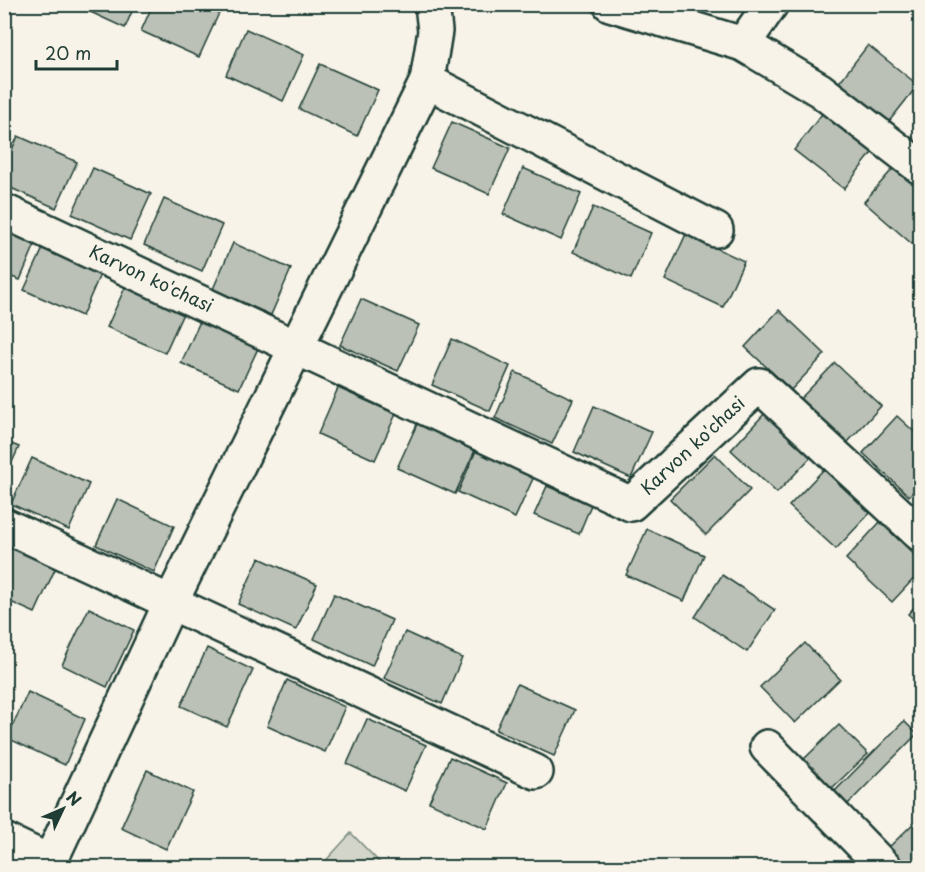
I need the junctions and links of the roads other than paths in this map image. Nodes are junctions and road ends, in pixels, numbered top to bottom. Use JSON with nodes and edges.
{"nodes":[{"id":1,"x":432,"y":4,"type":"edge"},
{"id":2,"x":610,"y":4,"type":"edge"},
{"id":3,"x":771,"y":4,"type":"edge"},
{"id":4,"x":743,"y":44,"type":"junction"},
{"id":5,"x":427,"y":81,"type":"junction"},
{"id":6,"x":921,"y":167,"type":"edge"},
{"id":7,"x":4,"y":211,"type":"edge"},
{"id":8,"x":716,"y":230,"type":"dead end"},
{"id":9,"x":297,"y":346,"type":"junction"},
{"id":10,"x":4,"y":525,"type":"edge"},
{"id":11,"x":921,"y":534,"type":"edge"},
{"id":12,"x":171,"y":602,"type":"junction"},
{"id":13,"x":767,"y":747,"type":"dead end"},
{"id":14,"x":536,"y":772,"type":"dead end"},
{"id":15,"x":4,"y":840,"type":"edge"},
{"id":16,"x":48,"y":865,"type":"edge"},
{"id":17,"x":885,"y":867,"type":"edge"}],
"edges":[{"from":1,"to":5,"type":"street"},
{"from":2,"to":4,"type":"street"},
{"from":3,"to":4,"type":"street"},
{"from":4,"to":6,"type":"street"},
{"from":5,"to":8,"type":"street"},
{"from":5,"to":9,"type":"street"},
{"from":7,"to":9,"type":"street","name":"Karvon ko'chasi"},
{"from":9,"to":11,"type":"street","name":"Karvon ko'chasi"},
{"from":9,"to":12,"type":"street"},
{"from":10,"to":12,"type":"street"},
{"from":12,"to":14,"type":"street"},
{"from":12,"to":16,"type":"street"},
{"from":13,"to":17,"type":"street"},
{"from":15,"to":16,"type":"street"}]}
